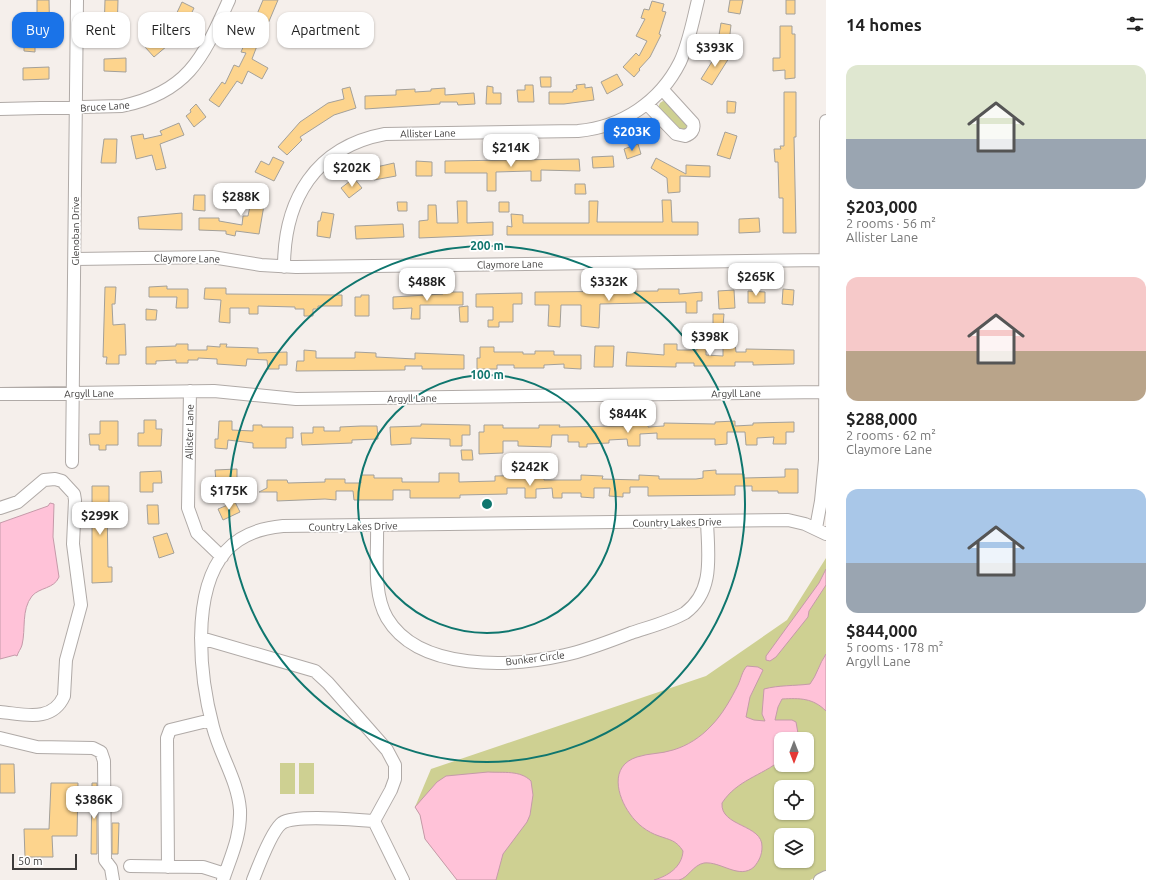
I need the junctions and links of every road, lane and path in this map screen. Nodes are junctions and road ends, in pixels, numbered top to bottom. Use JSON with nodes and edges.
{"nodes":[{"id":1,"x":77,"y":0,"type":"edge"},
{"id":2,"x":229,"y":0,"type":"edge"},
{"id":3,"x":698,"y":0,"type":"edge"},
{"id":4,"x":662,"y":89,"type":"junction"},
{"id":5,"x":647,"y":104,"type":"junction"},
{"id":6,"x":76,"y":108,"type":"junction"},
{"id":7,"x":0,"y":109,"type":"edge"},
{"id":8,"x":826,"y":121,"type":"edge"},
{"id":9,"x":75,"y":259,"type":"junction"},
{"id":10,"x":825,"y":260,"type":"edge"},
{"id":11,"x":284,"y":266,"type":"junction"},
{"id":12,"x":190,"y":391,"type":"junction"},
{"id":13,"x":825,"y":392,"type":"edge"},
{"id":14,"x":74,"y":393,"type":"junction"},
{"id":15,"x":0,"y":394,"type":"edge"},
{"id":16,"x":72,"y":462,"type":"dead end"},
{"id":17,"x":0,"y":508,"type":"edge"},
{"id":18,"x":707,"y":521,"type":"junction"},
{"id":19,"x":377,"y":525,"type":"junction"},
{"id":20,"x":821,"y":531,"type":"edge"},
{"id":21,"x":222,"y":556,"type":"junction"},
{"id":22,"x":201,"y":638,"type":"junction"},
{"id":23,"x":0,"y":712,"type":"edge"},
{"id":24,"x":211,"y":720,"type":"junction"},
{"id":25,"x":0,"y":738,"type":"edge"},
{"id":26,"x":374,"y":821,"type":"junction"},
{"id":27,"x":130,"y":866,"type":"dead end"},
{"id":28,"x":168,"y":867,"type":"junction"},
{"id":29,"x":224,"y":877,"type":"edge"},
{"id":30,"x":826,"y":877,"type":"edge"},
{"id":31,"x":112,"y":880,"type":"edge"},
{"id":32,"x":253,"y":880,"type":"edge"},
{"id":33,"x":403,"y":880,"type":"edge"},
{"id":34,"x":820,"y":880,"type":"edge"}],
"edges":[{"from":1,"to":6,"type":"street","name":"Glenoban Drive"},
{"from":2,"to":6,"type":"street","name":"Bruce Lane"},
{"from":3,"to":4,"type":"street","name":"Allister Lane"},
{"from":4,"to":5,"type":"street","name":"Allister Lane"},
{"from":4,"to":5,"type":"street"},
{"from":5,"to":11,"type":"street","name":"Allister Lane"},
{"from":6,"to":7,"type":"street","name":"Bruce Lane"},
{"from":6,"to":9,"type":"street","name":"Glenoban Drive"},
{"from":8,"to":10,"type":"street"},
{"from":9,"to":11,"type":"street","name":"Claymore Lane"},
{"from":9,"to":14,"type":"street","name":"Glenoban Drive"},
{"from":10,"to":11,"type":"street","name":"Claymore Lane"},
{"from":10,"to":13,"type":"street"},
{"from":12,"to":13,"type":"street","name":"Argyll Lane"},
{"from":12,"to":14,"type":"street","name":"Argyll Lane"},
{"from":12,"to":21,"type":"street","name":"Allister Lane"},
{"from":13,"to":20,"type":"street"},
{"from":14,"to":15,"type":"street","name":"Argyll Lane"},
{"from":14,"to":16,"type":"street","name":"Glenoban Drive"},
{"from":17,"to":23,"type":"street"},
{"from":18,"to":19,"type":"street","name":"Country Lakes Drive"},
{"from":18,"to":19,"type":"street","name":"Bunker Circle"},
{"from":18,"to":20,"type":"street","name":"Country Lakes Drive"},
{"from":19,"to":21,"type":"street","name":"Country Lakes Drive"},
{"from":21,"to":22,"type":"street","name":"Country Lakes Drive"},
{"from":22,"to":24,"type":"street","name":"Country Lakes Drive"},
{"from":22,"to":26,"type":"street"},
{"from":24,"to":28,"type":"street"},
{"from":24,"to":29,"type":"street","name":"Country Lakes Drive"},
{"from":25,"to":31,"type":"street"},
{"from":26,"to":32,"type":"street"},
{"from":26,"to":33,"type":"street"},
{"from":27,"to":28,"type":"street"},
{"from":28,"to":29,"type":"street"},
{"from":30,"to":34,"type":"street"}]}
